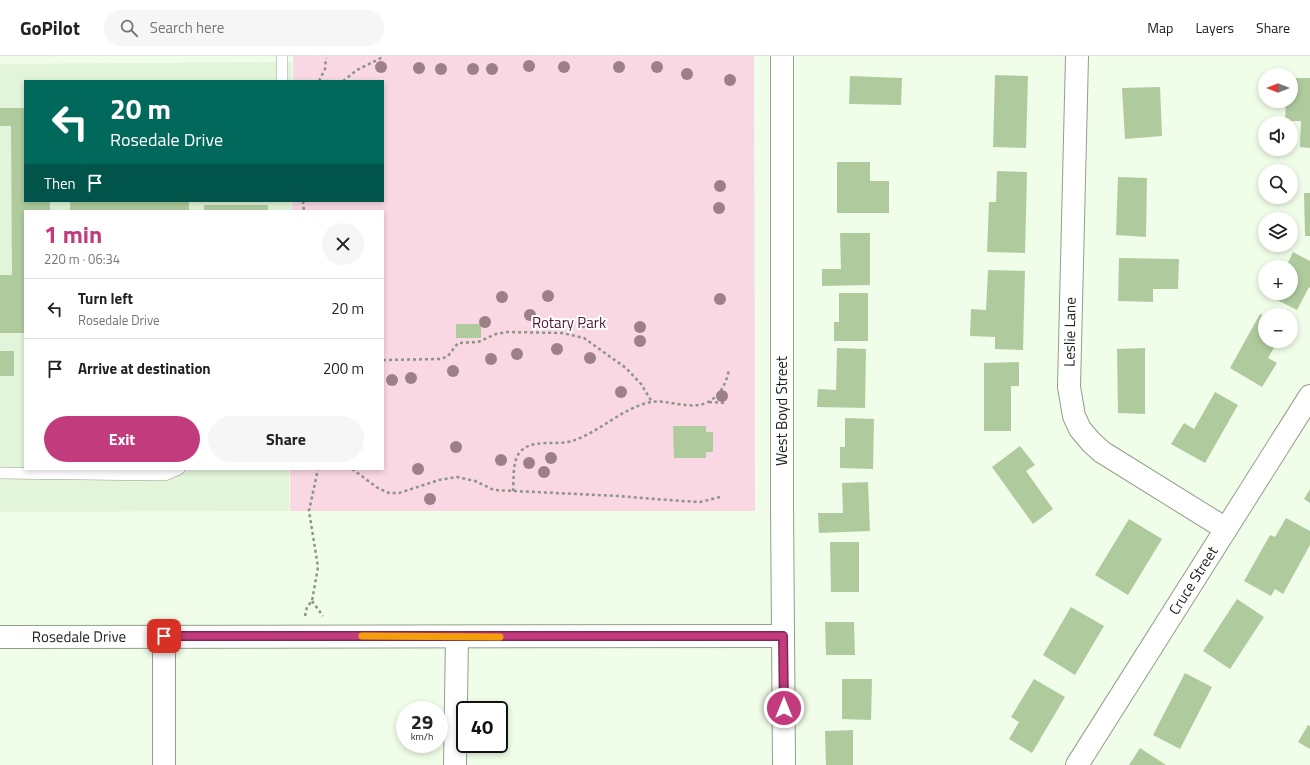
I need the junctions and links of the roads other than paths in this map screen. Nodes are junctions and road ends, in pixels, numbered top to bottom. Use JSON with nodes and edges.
{"nodes":[{"id":1,"x":282,"y":56,"type":"edge"},
{"id":2,"x":782,"y":56,"type":"edge"},
{"id":3,"x":1077,"y":56,"type":"edge"},
{"id":4,"x":282,"y":80,"type":"edge"},
{"id":5,"x":1310,"y":396,"type":"edge"},
{"id":6,"x":178,"y":470,"type":"edge"},
{"id":7,"x":0,"y":473,"type":"edge"},
{"id":8,"x":1226,"y":529,"type":"junction"},
{"id":9,"x":164,"y":636,"type":"junction"},
{"id":10,"x":457,"y":636,"type":"junction"},
{"id":11,"x":783,"y":636,"type":"junction"},
{"id":12,"x":0,"y":637,"type":"edge"},
{"id":13,"x":164,"y":765,"type":"edge"},
{"id":14,"x":455,"y":765,"type":"edge"},
{"id":15,"x":784,"y":765,"type":"edge"},
{"id":16,"x":1077,"y":765,"type":"edge"}],
"edges":[{"from":1,"to":4,"type":"lane"},
{"from":2,"to":11,"type":"street","name":"West Boyd Street"},
{"from":3,"to":8,"type":"street","name":"Leslie Lane"},
{"from":5,"to":8,"type":"street","name":"Cruce Street"},
{"from":6,"to":7,"type":"lane"},
{"from":8,"to":16,"type":"street","name":"Cruce Street"},
{"from":9,"to":10,"type":"street","name":"Rosedale Drive"},
{"from":9,"to":12,"type":"street","name":"Rosedale Drive"},
{"from":9,"to":13,"type":"street"},
{"from":10,"to":11,"type":"street","name":"Rosedale Drive"},
{"from":10,"to":14,"type":"street"},
{"from":11,"to":15,"type":"street","name":"West Boyd Street"}]}
